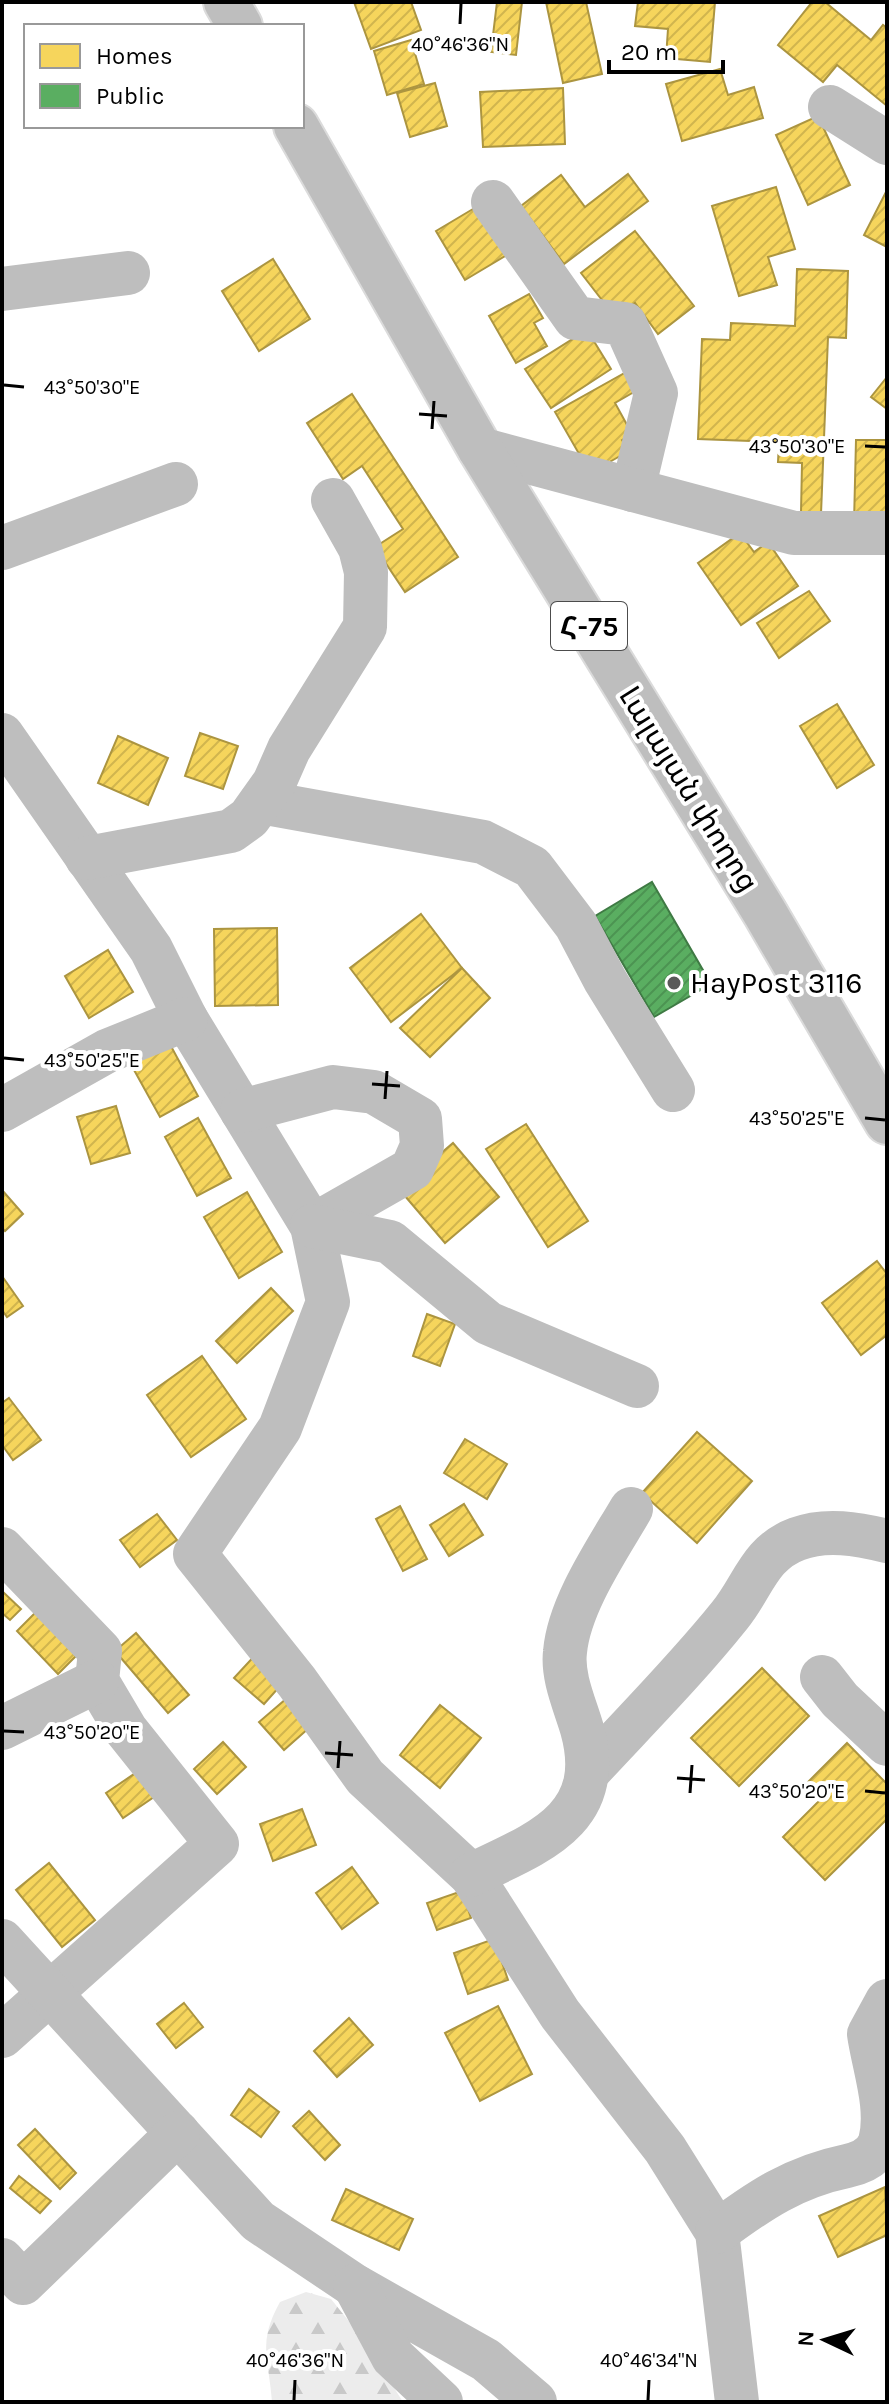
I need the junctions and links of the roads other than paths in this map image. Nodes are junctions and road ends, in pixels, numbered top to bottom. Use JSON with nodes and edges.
{"nodes":[{"id":1,"x":226,"y":2,"type":"edge"},
{"id":2,"x":239,"y":24,"type":"edge"},
{"id":3,"x":830,"y":107,"type":"dead end"},
{"id":4,"x":297,"y":128,"type":"edge"},
{"id":5,"x":887,"y":143,"type":"edge"},
{"id":6,"x":493,"y":202,"type":"dead end"},
{"id":7,"x":128,"y":273,"type":"dead end"},
{"id":8,"x":2,"y":289,"type":"edge"},
{"id":9,"x":480,"y":449,"type":"junction"},
{"id":10,"x":176,"y":484,"type":"dead end"},
{"id":11,"x":633,"y":490,"type":"junction"},
{"id":12,"x":333,"y":500,"type":"dead end"},
{"id":13,"x":887,"y":533,"type":"edge"},
{"id":14,"x":2,"y":548,"type":"edge"},
{"id":15,"x":2,"y":735,"type":"edge"},
{"id":16,"x":261,"y":802,"type":"junction"},
{"id":17,"x":87,"y":858,"type":"junction"},
{"id":18,"x":186,"y":1019,"type":"junction"},
{"id":19,"x":673,"y":1090,"type":"dead end"},
{"id":20,"x":2,"y":1110,"type":"edge"},
{"id":21,"x":242,"y":1111,"type":"junction"},
{"id":22,"x":887,"y":1122,"type":"edge"},
{"id":23,"x":312,"y":1226,"type":"junction"},
{"id":24,"x":637,"y":1386,"type":"dead end"},
{"id":25,"x":631,"y":1509,"type":"dead end"},
{"id":26,"x":887,"y":1541,"type":"edge"},
{"id":27,"x":2,"y":1549,"type":"edge"},
{"id":28,"x":822,"y":1677,"type":"dead end"},
{"id":29,"x":97,"y":1681,"type":"junction"},
{"id":30,"x":2,"y":1728,"type":"edge"},
{"id":31,"x":887,"y":1744,"type":"edge"},
{"id":32,"x":587,"y":1773,"type":"junction"},
{"id":33,"x":471,"y":1875,"type":"junction"},
{"id":34,"x":2,"y":1941,"type":"edge"},
{"id":35,"x":51,"y":1993,"type":"junction"},
{"id":36,"x":887,"y":2001,"type":"edge"},
{"id":37,"x":2,"y":2036,"type":"edge"},
{"id":38,"x":178,"y":2133,"type":"junction"},
{"id":39,"x":717,"y":2232,"type":"junction"},
{"id":40,"x":2,"y":2260,"type":"edge"},
{"id":41,"x":355,"y":2286,"type":"junction"},
{"id":42,"x":441,"y":2402,"type":"edge"},
{"id":43,"x":535,"y":2402,"type":"edge"},
{"id":44,"x":737,"y":2402,"type":"edge"}],
"edges":[{"from":1,"to":2,"type":"main road"},
{"from":3,"to":5,"type":"main road"},
{"from":4,"to":9,"type":"main road","name":"Լալայան փողոց","number":"Հ-75"},
{"from":6,"to":11,"type":"main road"},
{"from":7,"to":8,"type":"main road"},
{"from":9,"to":11,"type":"main road"},
{"from":9,"to":22,"type":"main road","name":"Լալայան փողոց","number":"Հ-75"},
{"from":10,"to":14,"type":"main road"},
{"from":11,"to":13,"type":"main road"},
{"from":12,"to":16,"type":"main road"},
{"from":15,"to":17,"type":"main road"},
{"from":16,"to":17,"type":"main road"},
{"from":16,"to":19,"type":"main road"},
{"from":17,"to":18,"type":"main road"},
{"from":18,"to":20,"type":"main road"},
{"from":18,"to":21,"type":"main road"},
{"from":21,"to":23,"type":"main road"},
{"from":21,"to":23,"type":"main road"},
{"from":23,"to":24,"type":"main road"},
{"from":23,"to":33,"type":"main road"},
{"from":25,"to":32,"type":"main road"},
{"from":26,"to":32,"type":"main road"},
{"from":27,"to":29,"type":"main road"},
{"from":28,"to":31,"type":"main road"},
{"from":29,"to":30,"type":"main road"},
{"from":29,"to":35,"type":"main road"},
{"from":32,"to":33,"type":"main road"},
{"from":33,"to":39,"type":"main road"},
{"from":34,"to":35,"type":"main road"},
{"from":35,"to":37,"type":"main road"},
{"from":35,"to":38,"type":"main road"},
{"from":36,"to":39,"type":"main road"},
{"from":38,"to":40,"type":"main road"},
{"from":38,"to":41,"type":"main road"},
{"from":39,"to":44,"type":"main road"},
{"from":41,"to":42,"type":"main road"},
{"from":41,"to":43,"type":"main road"}]}
